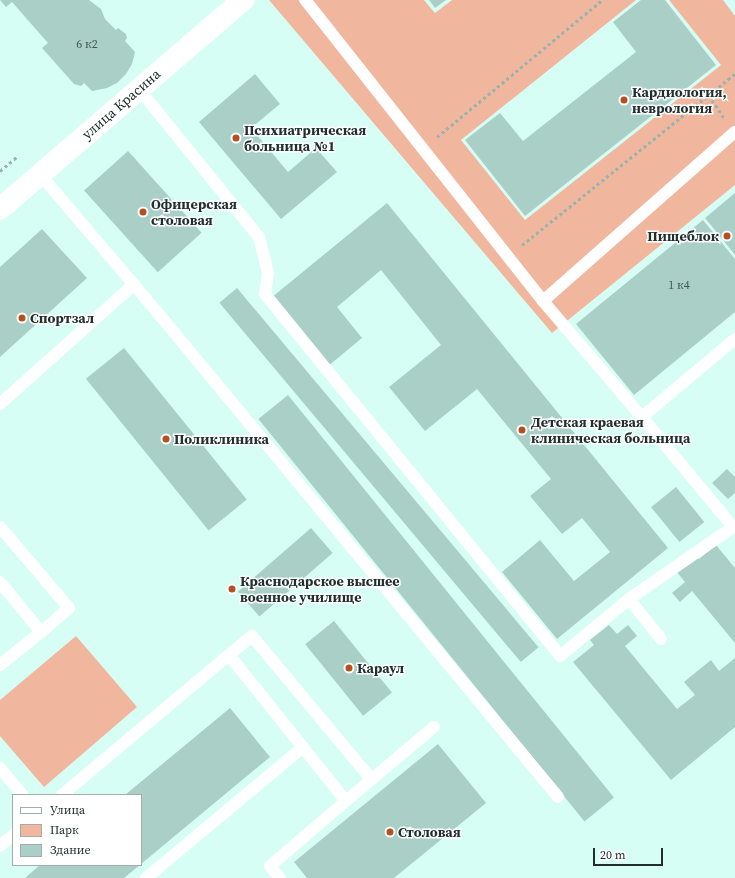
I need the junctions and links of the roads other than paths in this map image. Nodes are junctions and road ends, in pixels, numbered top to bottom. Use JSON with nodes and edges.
{"nodes":[{"id":1,"x":243,"y":0,"type":"edge"},
{"id":2,"x":304,"y":0,"type":"edge"},
{"id":3,"x":139,"y":89,"type":"junction"},
{"id":4,"x":734,"y":133,"type":"edge"},
{"id":5,"x":40,"y":174,"type":"junction"},
{"id":6,"x":0,"y":209,"type":"edge"},
{"id":7,"x":134,"y":284,"type":"junction"},
{"id":8,"x":543,"y":301,"type":"junction"},
{"id":9,"x":735,"y":339,"type":"edge"},
{"id":10,"x":0,"y":404,"type":"edge"},
{"id":11,"x":642,"y":417,"type":"junction"},
{"id":12,"x":0,"y":527,"type":"edge"},
{"id":13,"x":0,"y":582,"type":"edge"},
{"id":14,"x":629,"y":599,"type":"junction"},
{"id":15,"x":41,"y":632,"type":"junction"},
{"id":16,"x":661,"y":639,"type":"dead end"},
{"id":17,"x":229,"y":654,"type":"junction"},
{"id":18,"x":0,"y":665,"type":"edge"},
{"id":19,"x":434,"y":727,"type":"dead end"},
{"id":20,"x":303,"y":748,"type":"junction"},
{"id":21,"x":0,"y":768,"type":"edge"},
{"id":22,"x":371,"y":780,"type":"junction"},
{"id":23,"x":22,"y":794,"type":"edge"},
{"id":24,"x":63,"y":794,"type":"edge"},
{"id":25,"x":558,"y":797,"type":"dead end"},
{"id":26,"x":346,"y":801,"type":"junction"},
{"id":27,"x":12,"y":836,"type":"edge"},
{"id":28,"x":0,"y":846,"type":"edge"},
{"id":29,"x":146,"y":878,"type":"edge"},
{"id":30,"x":280,"y":878,"type":"edge"}],
"edges":[{"from":1,"to":3,"type":"street","name":"улица Красина"},
{"from":2,"to":8,"type":"lane"},
{"from":3,"to":5,"type":"street","name":"улица Красина"},
{"from":3,"to":14,"type":"lane"},
{"from":4,"to":8,"type":"lane"},
{"from":5,"to":6,"type":"street","name":"улица Красина"},
{"from":5,"to":7,"type":"lane"},
{"from":7,"to":10,"type":"lane"},
{"from":7,"to":25,"type":"lane"},
{"from":8,"to":11,"type":"lane"},
{"from":9,"to":11,"type":"lane"},
{"from":11,"to":14,"type":"lane"},
{"from":12,"to":15,"type":"lane"},
{"from":13,"to":15,"type":"lane"},
{"from":14,"to":16,"type":"lane"},
{"from":15,"to":18,"type":"lane"},
{"from":17,"to":20,"type":"lane"},
{"from":17,"to":22,"type":"lane"},
{"from":17,"to":24,"type":"lane"},
{"from":19,"to":22,"type":"lane"},
{"from":20,"to":26,"type":"lane"},
{"from":20,"to":29,"type":"lane"},
{"from":21,"to":23,"type":"lane"},
{"from":22,"to":26,"type":"lane"},
{"from":26,"to":30,"type":"lane"},
{"from":27,"to":28,"type":"lane"}]}
